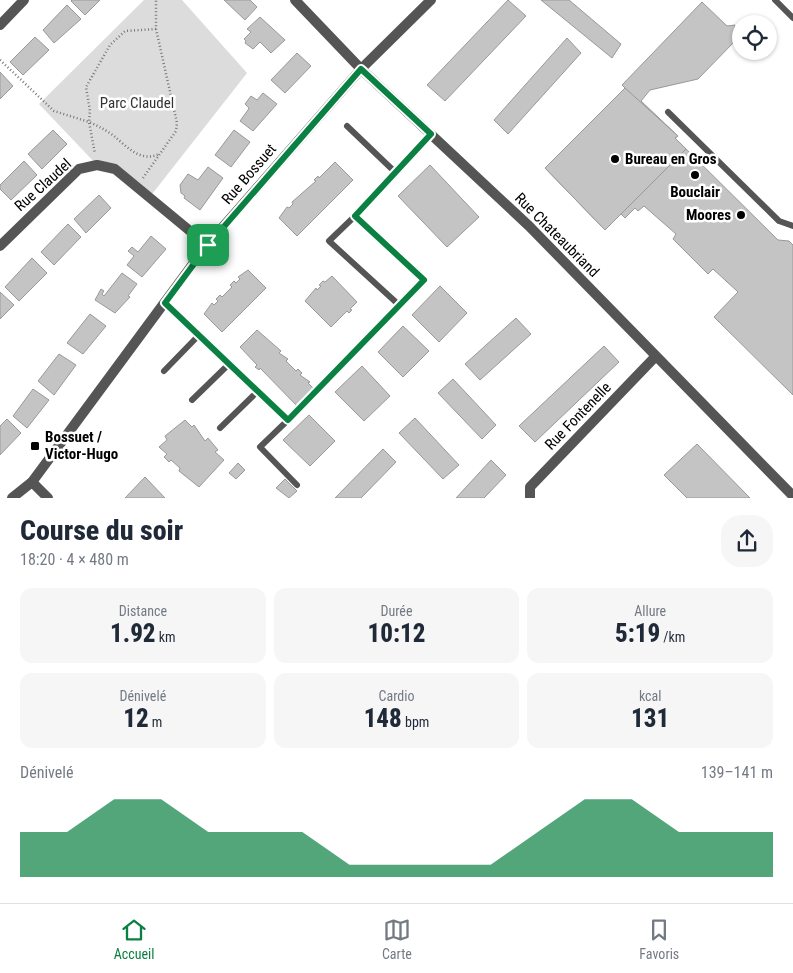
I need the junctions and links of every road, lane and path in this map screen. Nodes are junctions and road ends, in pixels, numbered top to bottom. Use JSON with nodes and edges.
{"nodes":[{"id":1,"x":24,"y":0,"type":"edge"},
{"id":2,"x":156,"y":0,"type":"edge"},
{"id":3,"x":296,"y":0,"type":"edge"},
{"id":4,"x":431,"y":0,"type":"edge"},
{"id":5,"x":775,"y":0,"type":"edge"},
{"id":6,"x":793,"y":18,"type":"edge"},
{"id":7,"x":0,"y":25,"type":"edge"},
{"id":8,"x":156,"y":29,"type":"junction"},
{"id":9,"x":0,"y":60,"type":"edge"},
{"id":10,"x":361,"y":69,"type":"junction"},
{"id":11,"x":668,"y":112,"type":"dead end"},
{"id":12,"x":89,"y":122,"type":"junction"},
{"id":13,"x":348,"y":126,"type":"dead end"},
{"id":14,"x":431,"y":134,"type":"junction"},
{"id":15,"x":159,"y":154,"type":"junction"},
{"id":16,"x":97,"y":166,"type":"junction"},
{"id":17,"x":395,"y":172,"type":"junction"},
{"id":18,"x":136,"y":187,"type":"junction"},
{"id":19,"x":355,"y":216,"type":"junction"},
{"id":20,"x":793,"y":226,"type":"edge"},
{"id":21,"x":208,"y":245,"type":"junction"},
{"id":22,"x":0,"y":246,"type":"edge"},
{"id":23,"x":165,"y":303,"type":"junction"},
{"id":24,"x":399,"y":305,"type":"junction"},
{"id":25,"x":199,"y":335,"type":"junction"},
{"id":26,"x":655,"y":357,"type":"junction"},
{"id":27,"x":229,"y":364,"type":"junction"},
{"id":28,"x":164,"y":371,"type":"dead end"},
{"id":29,"x":258,"y":391,"type":"junction"},
{"id":30,"x":192,"y":400,"type":"dead end"},
{"id":31,"x":288,"y":420,"type":"junction"},
{"id":32,"x":220,"y":428,"type":"dead end"},
{"id":33,"x":32,"y":482,"type":"junction"},
{"id":34,"x":297,"y":485,"type":"dead end"},
{"id":35,"x":793,"y":496,"type":"edge"},
{"id":36,"x":12,"y":498,"type":"edge"},
{"id":37,"x":48,"y":498,"type":"edge"},
{"id":38,"x":530,"y":498,"type":"edge"}],
"edges":[{"from":1,"to":7,"type":"street"},
{"from":2,"to":8,"type":"path"},
{"from":3,"to":10,"type":"street","name":"Rue Chateaubriand"},
{"from":4,"to":10,"type":"street","name":"Rue Bossuet"},
{"from":5,"to":6,"type":"lane"},
{"from":8,"to":12,"type":"path"},
{"from":8,"to":15,"type":"path"},
{"from":9,"to":12,"type":"path"},
{"from":10,"to":14,"type":"street","name":"Rue Chateaubriand"},
{"from":10,"to":21,"type":"street","name":"Rue Bossuet"},
{"from":11,"to":20,"type":"lane"},
{"from":12,"to":15,"type":"path"},
{"from":12,"to":16,"type":"path"},
{"from":13,"to":17,"type":"lane"},
{"from":14,"to":17,"type":"lane"},
{"from":14,"to":26,"type":"street","name":"Rue Chateaubriand"},
{"from":15,"to":18,"type":"path"},
{"from":16,"to":18,"type":"street","name":"Rue Claudel"},
{"from":16,"to":22,"type":"street","name":"Rue Claudel"},
{"from":17,"to":19,"type":"lane"},
{"from":18,"to":21,"type":"street","name":"Rue Claudel"},
{"from":19,"to":24,"type":"lane"},
{"from":19,"to":24,"type":"lane"},
{"from":21,"to":23,"type":"street","name":"Rue Bossuet"},
{"from":23,"to":25,"type":"lane"},
{"from":23,"to":33,"type":"street","name":"Rue Bossuet"},
{"from":24,"to":31,"type":"lane"},
{"from":25,"to":27,"type":"lane"},
{"from":25,"to":28,"type":"lane"},
{"from":26,"to":35,"type":"street","name":"Rue Chateaubriand"},
{"from":26,"to":38,"type":"street","name":"Rue Fontenelle"},
{"from":27,"to":29,"type":"lane"},
{"from":27,"to":30,"type":"lane"},
{"from":29,"to":31,"type":"lane"},
{"from":29,"to":32,"type":"lane"},
{"from":31,"to":34,"type":"lane"},
{"from":33,"to":36,"type":"street","name":"Rue Bossuet"},
{"from":33,"to":37,"type":"street"}]}
